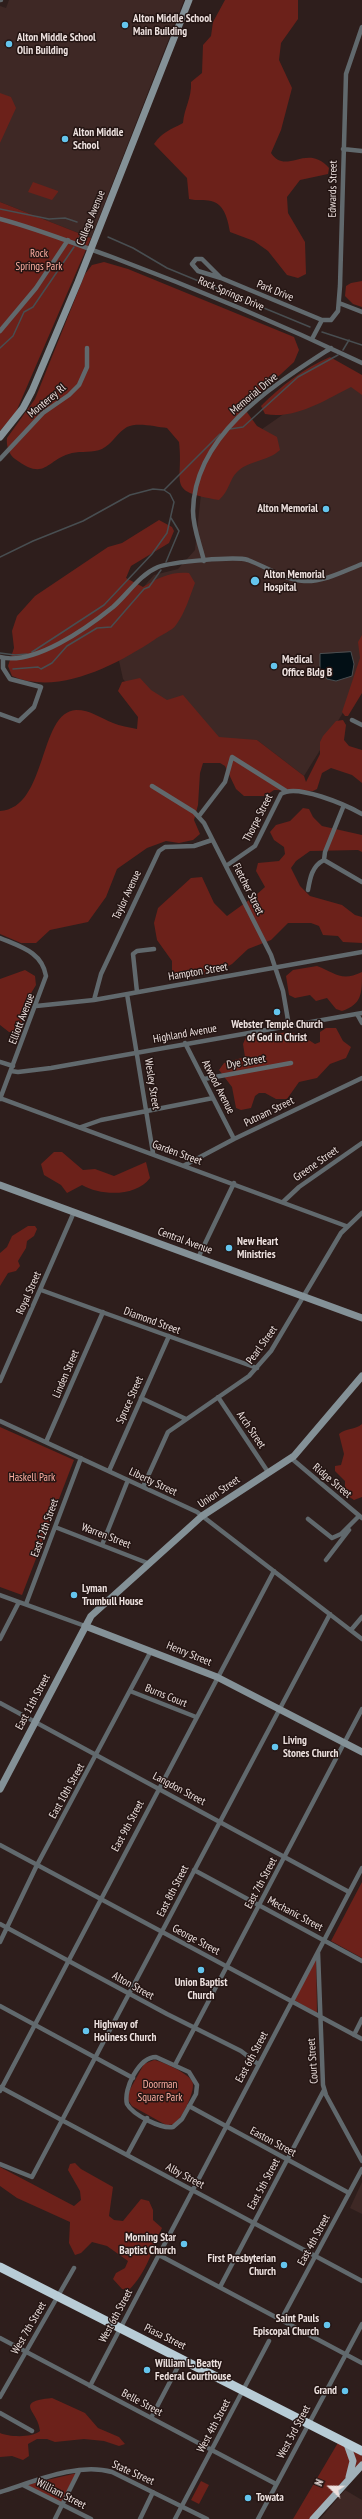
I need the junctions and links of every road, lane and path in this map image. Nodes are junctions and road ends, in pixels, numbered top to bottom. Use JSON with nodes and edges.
{"nodes":[{"id":1,"x":189,"y":0,"type":"edge"},
{"id":2,"x":362,"y":27,"type":"edge"},
{"id":3,"x":343,"y":149,"type":"junction"},
{"id":4,"x":362,"y":151,"type":"edge"},
{"id":5,"x":0,"y":219,"type":"edge"},
{"id":6,"x":68,"y":240,"type":"junction"},
{"id":7,"x":91,"y":249,"type":"junction"},
{"id":8,"x":221,"y":278,"type":"junction"},
{"id":9,"x":339,"y":304,"type":"junction"},
{"id":10,"x":362,"y":312,"type":"edge"},
{"id":11,"x":322,"y":320,"type":"junction"},
{"id":12,"x":0,"y":331,"type":"edge"},
{"id":13,"x":312,"y":339,"type":"junction"},
{"id":14,"x":87,"y":348,"type":"dead end"},
{"id":15,"x":331,"y":348,"type":"junction"},
{"id":16,"x":362,"y":363,"type":"edge"},
{"id":17,"x":0,"y":437,"type":"edge"},
{"id":18,"x":0,"y":459,"type":"edge"},
{"id":19,"x":204,"y":561,"type":"junction"},
{"id":20,"x":362,"y":564,"type":"edge"},
{"id":21,"x":2,"y":657,"type":"edge"},
{"id":22,"x":0,"y":714,"type":"edge"},
{"id":23,"x":352,"y":720,"type":"dead end"},
{"id":24,"x":362,"y":725,"type":"edge"},
{"id":25,"x":152,"y":786,"type":"dead end"},
{"id":26,"x":286,"y":791,"type":"junction"},
{"id":27,"x":344,"y":805,"type":"junction"},
{"id":28,"x":362,"y":814,"type":"edge"},
{"id":29,"x":199,"y":816,"type":"junction"},
{"id":30,"x":212,"y":840,"type":"junction"},
{"id":31,"x":324,"y":860,"type":"junction"},
{"id":32,"x":226,"y":866,"type":"junction"},
{"id":33,"x":362,"y":882,"type":"edge"},
{"id":34,"x":308,"y":890,"type":"dead end"},
{"id":35,"x":0,"y":938,"type":"edge"},
{"id":36,"x":154,"y":949,"type":"dead end"},
{"id":37,"x":362,"y":952,"type":"edge"},
{"id":38,"x":275,"y":967,"type":"junction"},
{"id":39,"x":137,"y":992,"type":"junction"},
{"id":40,"x":127,"y":994,"type":"junction"},
{"id":41,"x":94,"y":1000,"type":"junction"},
{"id":42,"x":36,"y":1006,"type":"junction"},
{"id":43,"x":359,"y":1013,"type":"edge"},
{"id":44,"x":362,"y":1023,"type":"edge"},
{"id":45,"x":289,"y":1026,"type":"junction"},
{"id":46,"x":186,"y":1043,"type":"junction"},
{"id":47,"x":138,"y":1052,"type":"junction"},
{"id":48,"x":0,"y":1062,"type":"edge"},
{"id":49,"x":291,"y":1063,"type":"dead end"},
{"id":50,"x":12,"y":1068,"type":"junction"},
{"id":51,"x":362,"y":1078,"type":"edge"},
{"id":52,"x":204,"y":1079,"type":"junction"},
{"id":53,"x":213,"y":1098,"type":"junction"},
{"id":54,"x":0,"y":1099,"type":"edge"},
{"id":55,"x":147,"y":1112,"type":"junction"},
{"id":56,"x":81,"y":1127,"type":"junction"},
{"id":57,"x":234,"y":1139,"type":"junction"},
{"id":58,"x":362,"y":1143,"type":"edge"},
{"id":59,"x":153,"y":1153,"type":"junction"},
{"id":60,"x":185,"y":1165,"type":"junction"},
{"id":61,"x":234,"y":1183,"type":"junction"},
{"id":62,"x":0,"y":1185,"type":"edge"},
{"id":63,"x":283,"y":1202,"type":"junction"},
{"id":64,"x":74,"y":1212,"type":"junction"},
{"id":65,"x":362,"y":1213,"type":"edge"},
{"id":66,"x":346,"y":1226,"type":"junction"},
{"id":67,"x":198,"y":1258,"type":"junction"},
{"id":68,"x":40,"y":1290,"type":"junction"},
{"id":69,"x":304,"y":1297,"type":"junction"},
{"id":70,"x":103,"y":1312,"type":"junction"},
{"id":71,"x":362,"y":1318,"type":"edge"},
{"id":72,"x":169,"y":1336,"type":"junction"},
{"id":73,"x":257,"y":1368,"type":"junction"},
{"id":74,"x":362,"y":1376,"type":"edge"},
{"id":75,"x":0,"y":1380,"type":"edge"},
{"id":76,"x":218,"y":1397,"type":"junction"},
{"id":77,"x":141,"y":1398,"type":"junction"},
{"id":78,"x":186,"y":1419,"type":"junction"},
{"id":79,"x":0,"y":1421,"type":"edge"},
{"id":80,"x":46,"y":1442,"type":"junction"},
{"id":81,"x":81,"y":1458,"type":"junction"},
{"id":82,"x":291,"y":1458,"type":"junction"},
{"id":83,"x":109,"y":1471,"type":"junction"},
{"id":84,"x":268,"y":1472,"type":"junction"},
{"id":85,"x":128,"y":1480,"type":"junction"},
{"id":86,"x":143,"y":1487,"type":"junction"},
{"id":87,"x":202,"y":1516,"type":"junction"},
{"id":88,"x":361,"y":1517,"type":"edge"},
{"id":89,"x":308,"y":1519,"type":"dead end"},
{"id":90,"x":55,"y":1527,"type":"junction"},
{"id":91,"x":102,"y":1545,"type":"junction"},
{"id":92,"x":326,"y":1560,"type":"dead end"},
{"id":93,"x":150,"y":1564,"type":"junction"},
{"id":94,"x":274,"y":1571,"type":"junction"},
{"id":95,"x":0,"y":1595,"type":"edge"},
{"id":96,"x":19,"y":1602,"type":"junction"},
{"id":97,"x":26,"y":1604,"type":"junction"},
{"id":98,"x":330,"y":1614,"type":"junction"},
{"id":99,"x":362,"y":1617,"type":"edge"},
{"id":100,"x":85,"y":1626,"type":"junction"},
{"id":101,"x":351,"y":1630,"type":"junction"},
{"id":102,"x":0,"y":1639,"type":"edge"},
{"id":103,"x":362,"y":1639,"type":"edge"},
{"id":104,"x":151,"y":1651,"type":"junction"},
{"id":105,"x":217,"y":1677,"type":"junction"},
{"id":106,"x":130,"y":1691,"type":"junction"},
{"id":107,"x":0,"y":1703,"type":"edge"},
{"id":108,"x":280,"y":1708,"type":"junction"},
{"id":109,"x":362,"y":1709,"type":"edge"},
{"id":110,"x":196,"y":1717,"type":"junction"},
{"id":111,"x":35,"y":1722,"type":"junction"},
{"id":112,"x":344,"y":1742,"type":"junction"},
{"id":113,"x":362,"y":1752,"type":"edge"},
{"id":114,"x":97,"y":1755,"type":"junction"},
{"id":115,"x":158,"y":1788,"type":"junction"},
{"id":116,"x":0,"y":1789,"type":"edge"},
{"id":117,"x":220,"y":1822,"type":"junction"},
{"id":118,"x":0,"y":1845,"type":"edge"},
{"id":119,"x":285,"y":1856,"type":"junction"},
{"id":120,"x":37,"y":1865,"type":"junction"},
{"id":121,"x":362,"y":1868,"type":"edge"},
{"id":122,"x":194,"y":1870,"type":"junction"},
{"id":123,"x":349,"y":1892,"type":"junction"},
{"id":124,"x":100,"y":1898,"type":"junction"},
{"id":125,"x":259,"y":1904,"type":"junction"},
{"id":126,"x":0,"y":1924,"type":"edge"},
{"id":127,"x":7,"y":1928,"type":"junction"},
{"id":128,"x":162,"y":1932,"type":"junction"},
{"id":129,"x":324,"y":1940,"type":"junction"},
{"id":130,"x":0,"y":1942,"type":"edge"},
{"id":131,"x":318,"y":1952,"type":"junction"},
{"id":132,"x":68,"y":1961,"type":"junction"},
{"id":133,"x":362,"y":1961,"type":"edge"},
{"id":134,"x":226,"y":1967,"type":"junction"},
{"id":135,"x":129,"y":1994,"type":"junction"},
{"id":136,"x":292,"y":2001,"type":"junction"},
{"id":137,"x":0,"y":2006,"type":"edge"},
{"id":138,"x":319,"y":2016,"type":"junction"},
{"id":139,"x":362,"y":2019,"type":"edge"},
{"id":140,"x":35,"y":2024,"type":"junction"},
{"id":141,"x":194,"y":2029,"type":"junction"},
{"id":142,"x":354,"y":2035,"type":"junction"},
{"id":143,"x":362,"y":2039,"type":"edge"},
{"id":144,"x":97,"y":2057,"type":"junction"},
{"id":145,"x":258,"y":2064,"type":"junction"},
{"id":146,"x":175,"y":2065,"type":"junction"},
{"id":147,"x":134,"y":2078,"type":"junction"},
{"id":148,"x":0,"y":2088,"type":"edge"},
{"id":149,"x":324,"y":2090,"type":"junction"},
{"id":150,"x":189,"y":2106,"type":"junction"},
{"id":151,"x":147,"y":2118,"type":"junction"},
{"id":152,"x":63,"y":2120,"type":"junction"},
{"id":153,"x":226,"y":2126,"type":"junction"},
{"id":154,"x":127,"y":2155,"type":"junction"},
{"id":155,"x":287,"y":2160,"type":"junction"},
{"id":156,"x":362,"y":2161,"type":"edge"},
{"id":157,"x":0,"y":2164,"type":"edge"},
{"id":158,"x":362,"y":2169,"type":"edge"},
{"id":159,"x":193,"y":2190,"type":"junction"},
{"id":160,"x":349,"y":2193,"type":"junction"},
{"id":161,"x":254,"y":2223,"type":"junction"},
{"id":162,"x":159,"y":2255,"type":"junction"},
{"id":163,"x":316,"y":2257,"type":"junction"},
{"id":164,"x":0,"y":2267,"type":"edge"},
{"id":165,"x":74,"y":2268,"type":"dead end"},
{"id":166,"x":362,"y":2281,"type":"edge"},
{"id":167,"x":220,"y":2287,"type":"junction"},
{"id":168,"x":58,"y":2297,"type":"junction"},
{"id":169,"x":281,"y":2320,"type":"junction"},
{"id":170,"x":362,"y":2324,"type":"edge"},
{"id":171,"x":120,"y":2329,"type":"junction"},
{"id":172,"x":0,"y":2338,"type":"edge"},
{"id":173,"x":269,"y":2341,"type":"dead end"},
{"id":174,"x":26,"y":2352,"type":"junction"},
{"id":175,"x":346,"y":2354,"type":"junction"},
{"id":176,"x":182,"y":2359,"type":"junction"},
{"id":177,"x":362,"y":2363,"type":"edge"},
{"id":178,"x":90,"y":2386,"type":"junction"},
{"id":179,"x":244,"y":2389,"type":"junction"},
{"id":180,"x":0,"y":2397,"type":"edge"},
{"id":181,"x":0,"y":2413,"type":"edge"},
{"id":182,"x":151,"y":2418,"type":"junction"},
{"id":183,"x":308,"y":2424,"type":"junction"},
{"id":184,"x":32,"y":2431,"type":"dead end"},
{"id":185,"x":347,"y":2444,"type":"junction"},
{"id":186,"x":211,"y":2450,"type":"junction"},
{"id":187,"x":362,"y":2451,"type":"edge"},
{"id":188,"x":362,"y":2465,"type":"edge"},
{"id":189,"x":79,"y":2471,"type":"junction"},
{"id":190,"x":349,"y":2477,"type":"junction"},
{"id":191,"x":276,"y":2484,"type":"junction"},
{"id":192,"x":23,"y":2485,"type":"junction"},
{"id":193,"x":0,"y":2492,"type":"edge"},
{"id":194,"x":153,"y":2492,"type":"junction"},
{"id":195,"x":62,"y":2504,"type":"junction"},
{"id":196,"x":181,"y":2506,"type":"junction"},
{"id":197,"x":55,"y":2519,"type":"edge"},
{"id":198,"x":91,"y":2519,"type":"edge"},
{"id":199,"x":140,"y":2519,"type":"edge"},
{"id":200,"x":175,"y":2519,"type":"edge"},
{"id":201,"x":207,"y":2519,"type":"edge"},
{"id":202,"x":258,"y":2519,"type":"edge"},
{"id":203,"x":312,"y":2519,"type":"edge"}],
"edges":[{"from":1,"to":7,"type":"street","name":"College Avenue"},
{"from":2,"to":3,"type":"street","name":"Edwards Street"},
{"from":3,"to":4,"type":"street"},
{"from":3,"to":9,"type":"street","name":"Edwards Street"},
{"from":5,"to":6,"type":"street","name":"Rock Springs Drive"},
{"from":6,"to":7,"type":"street","name":"Rock Springs Drive"},
{"from":6,"to":12,"type":"street"},
{"from":7,"to":13,"type":"street","name":"Rock Springs Drive"},
{"from":7,"to":17,"type":"street","name":"College Avenue"},
{"from":8,"to":8,"type":"street","name":"Park Drive"},
{"from":8,"to":11,"type":"street","name":"Park Drive"},
{"from":9,"to":10,"type":"street"},
{"from":9,"to":11,"type":"street","name":"Edwards Street"},
{"from":11,"to":13,"type":"street"},
{"from":13,"to":15,"type":"street","name":"Rock Springs Drive"},
{"from":14,"to":18,"type":"street","name":"Monterey Rl"},
{"from":15,"to":16,"type":"street","name":"Rock Springs Drive"},
{"from":15,"to":19,"type":"street","name":"Memorial Drive"},
{"from":19,"to":20,"type":"street"},
{"from":19,"to":21,"type":"street"},
{"from":21,"to":22,"type":"street"},
{"from":23,"to":24,"type":"street"},
{"from":25,"to":29,"type":"street","name":"Fletcher Street"},
{"from":26,"to":27,"type":"street"},
{"from":26,"to":29,"type":"street"},
{"from":26,"to":32,"type":"street","name":"Thorpe Street"},
{"from":27,"to":28,"type":"street"},
{"from":27,"to":31,"type":"street"},
{"from":29,"to":30,"type":"street","name":"Fletcher Street"},
{"from":30,"to":32,"type":"street","name":"Fletcher Street"},
{"from":30,"to":41,"type":"street","name":"Taylor Avenue"},
{"from":31,"to":33,"type":"street"},
{"from":31,"to":34,"type":"street"},
{"from":32,"to":38,"type":"street","name":"Fletcher Street"},
{"from":35,"to":42,"type":"street","name":"Elliott Avenue"},
{"from":36,"to":39,"type":"street"},
{"from":37,"to":38,"type":"street","name":"Hampton Street"},
{"from":38,"to":39,"type":"street","name":"Hampton Street"},
{"from":38,"to":45,"type":"street","name":"Fletcher Street"},
{"from":39,"to":40,"type":"street","name":"Hampton Street"},
{"from":40,"to":41,"type":"street","name":"Hampton Street"},
{"from":40,"to":47,"type":"street","name":"Wesley Street"},
{"from":41,"to":42,"type":"street","name":"Hampton Street"},
{"from":42,"to":50,"type":"street","name":"Elliott Avenue"},
{"from":43,"to":44,"type":"street"},
{"from":43,"to":45,"type":"street","name":"Highland Avenue"},
{"from":45,"to":46,"type":"street","name":"Highland Avenue"},
{"from":46,"to":47,"type":"street","name":"Highland Avenue"},
{"from":46,"to":52,"type":"street","name":"Atwood Avenue"},
{"from":47,"to":50,"type":"street","name":"Highland Avenue"},
{"from":47,"to":55,"type":"street","name":"Wesley Street"},
{"from":48,"to":50,"type":"street","name":"Highland Avenue"},
{"from":49,"to":52,"type":"street","name":"Dye Street"},
{"from":50,"to":54,"type":"street","name":"Elliott Avenue"},
{"from":51,"to":57,"type":"street","name":"Putnam Street"},
{"from":52,"to":53,"type":"street","name":"Atwood Avenue"},
{"from":53,"to":55,"type":"street"},
{"from":53,"to":57,"type":"street","name":"Atwood Avenue"},
{"from":54,"to":56,"type":"street","name":"Garden Street"},
{"from":55,"to":56,"type":"street"},
{"from":55,"to":59,"type":"street","name":"Wesley Street"},
{"from":56,"to":59,"type":"street","name":"Garden Street"},
{"from":57,"to":60,"type":"street","name":"Putnam Street"},
{"from":58,"to":63,"type":"street","name":"Greene Street"},
{"from":59,"to":60,"type":"street","name":"Garden Street"},
{"from":60,"to":61,"type":"street","name":"Garden Street"},
{"from":61,"to":63,"type":"street","name":"Garden Street"},
{"from":61,"to":67,"type":"street"},
{"from":62,"to":64,"type":"street","name":"Central Avenue"},
{"from":63,"to":66,"type":"street","name":"Garden Street"},
{"from":64,"to":67,"type":"street","name":"Central Avenue"},
{"from":64,"to":68,"type":"street","name":"Royal Street"},
{"from":65,"to":66,"type":"street","name":"Pearl Street"},
{"from":66,"to":69,"type":"street","name":"Pearl Street"},
{"from":67,"to":69,"type":"street","name":"Central Avenue"},
{"from":68,"to":70,"type":"street","name":"Diamond Street"},
{"from":68,"to":75,"type":"street","name":"Royal Street"},
{"from":69,"to":71,"type":"street","name":"Central Avenue"},
{"from":69,"to":73,"type":"street","name":"Pearl Street"},
{"from":70,"to":72,"type":"street","name":"Diamond Street"},
{"from":70,"to":80,"type":"street","name":"Linden Street"},
{"from":72,"to":73,"type":"street","name":"Diamond Street"},
{"from":72,"to":77,"type":"street","name":"Spruce Street"},
{"from":73,"to":76,"type":"street","name":"Pearl Street"},
{"from":74,"to":82,"type":"street","name":"Union Street"},
{"from":76,"to":78,"type":"street","name":"Pearl Street"},
{"from":76,"to":84,"type":"street","name":"Arch Street"},
{"from":77,"to":78,"type":"street"},
{"from":77,"to":83,"type":"street","name":"Spruce Street"},
{"from":78,"to":86,"type":"street","name":"Pearl Street"},
{"from":79,"to":80,"type":"street","name":"Liberty Street"},
{"from":80,"to":81,"type":"street","name":"Liberty Street"},
{"from":81,"to":83,"type":"street","name":"Liberty Street"},
{"from":81,"to":90,"type":"street","name":"East 12th Street"},
{"from":82,"to":84,"type":"street","name":"Union Street"},
{"from":82,"to":88,"type":"street","name":"Ridge Street"},
{"from":83,"to":85,"type":"street","name":"Liberty Street"},
{"from":84,"to":87,"type":"street","name":"Union Street"},
{"from":85,"to":86,"type":"street","name":"Liberty Street"},
{"from":85,"to":91,"type":"street"},
{"from":86,"to":87,"type":"street","name":"Liberty Street"},
{"from":87,"to":93,"type":"street","name":"Union Street"},
{"from":87,"to":94,"type":"street","name":"Liberty Street"},
{"from":88,"to":89,"type":"street"},
{"from":88,"to":92,"type":"street"},
{"from":90,"to":91,"type":"street","name":"Warren Street"},
{"from":90,"to":97,"type":"street","name":"East 12th Street"},
{"from":91,"to":93,"type":"street","name":"Warren Street"},
{"from":93,"to":100,"type":"street","name":"Union Street"},
{"from":94,"to":98,"type":"street","name":"Liberty Street"},
{"from":94,"to":105,"type":"street","name":"East 9th Street"},
{"from":95,"to":96,"type":"street","name":"Henry Street"},
{"from":96,"to":97,"type":"street","name":"Henry Street"},
{"from":96,"to":102,"type":"street"},
{"from":97,"to":100,"type":"street","name":"Henry Street"},
{"from":98,"to":101,"type":"street","name":"Liberty Street"},
{"from":98,"to":108,"type":"street","name":"East 8th Street"},
{"from":99,"to":101,"type":"street"},
{"from":100,"to":104,"type":"street","name":"Henry Street"},
{"from":100,"to":111,"type":"street","name":"East 11th Street"},
{"from":101,"to":103,"type":"street","name":"Liberty Street"},
{"from":104,"to":105,"type":"street","name":"Henry Street"},
{"from":104,"to":106,"type":"street","name":"East 10th Street"},
{"from":105,"to":108,"type":"street","name":"Henry Street"},
{"from":105,"to":110,"type":"street","name":"East 9th Street"},
{"from":106,"to":110,"type":"street","name":"Burns Court"},
{"from":106,"to":114,"type":"street","name":"East 10th Street"},
{"from":107,"to":111,"type":"street","name":"Langdon Street"},
{"from":108,"to":112,"type":"street","name":"Henry Street"},
{"from":108,"to":117,"type":"street","name":"East 8th Street"},
{"from":109,"to":112,"type":"street","name":"East 7th Street"},
{"from":110,"to":115,"type":"street","name":"East 9th Street"},
{"from":111,"to":114,"type":"street","name":"Langdon Street"},
{"from":111,"to":116,"type":"street","name":"East 11th Street"},
{"from":112,"to":113,"type":"street","name":"Henry Street"},
{"from":112,"to":119,"type":"street","name":"East 7th Street"},
{"from":114,"to":115,"type":"street","name":"Langdon Street"},
{"from":114,"to":120,"type":"street","name":"East 10th Street"},
{"from":115,"to":117,"type":"street","name":"Langdon Street"},
{"from":115,"to":124,"type":"street","name":"East 9th Street"},
{"from":117,"to":119,"type":"street","name":"Langdon Street"},
{"from":117,"to":122,"type":"street","name":"East 8th Street"},
{"from":118,"to":120,"type":"street","name":"George Street"},
{"from":119,"to":123,"type":"street","name":"Langdon Street"},
{"from":119,"to":125,"type":"street","name":"East 7th Street"},
{"from":120,"to":124,"type":"street","name":"George Street"},
{"from":120,"to":127,"type":"street","name":"East 10th Street"},
{"from":121,"to":123,"type":"street","name":"East 6th Street"},
{"from":122,"to":125,"type":"street","name":"Mechanic Street"},
{"from":122,"to":128,"type":"street","name":"East 8th Street"},
{"from":123,"to":129,"type":"street","name":"East 6th Street"},
{"from":124,"to":128,"type":"street","name":"George Street"},
{"from":124,"to":132,"type":"street","name":"East 9th Street"},
{"from":125,"to":129,"type":"street","name":"Mechanic Street"},
{"from":125,"to":134,"type":"street","name":"East 7th Street"},
{"from":126,"to":127,"type":"street","name":"Alton Street"},
{"from":127,"to":130,"type":"street","name":"East 10th Street"},
{"from":127,"to":132,"type":"street","name":"Alton Street"},
{"from":128,"to":134,"type":"street","name":"George Street"},
{"from":128,"to":135,"type":"street","name":"East 8th Street"},
{"from":129,"to":131,"type":"street","name":"East 6th Street"},
{"from":129,"to":133,"type":"street","name":"Mechanic Street"},
{"from":131,"to":136,"type":"street","name":"East 6th Street"},
{"from":131,"to":138,"type":"street","name":"Court Street"},
{"from":132,"to":135,"type":"street","name":"Alton Street"},
{"from":132,"to":140,"type":"street","name":"East 9th Street"},
{"from":134,"to":136,"type":"street","name":"George Street"},
{"from":134,"to":141,"type":"street","name":"East 7th Street"},
{"from":135,"to":141,"type":"street","name":"Alton Street"},
{"from":135,"to":144,"type":"street","name":"East 8th Street"},
{"from":136,"to":138,"type":"street","name":"George Street"},
{"from":136,"to":145,"type":"street","name":"East 6th Street"},
{"from":137,"to":140,"type":"street"},
{"from":138,"to":142,"type":"street","name":"George Street"},
{"from":138,"to":149,"type":"street","name":"Court Street"},
{"from":139,"to":142,"type":"street"},
{"from":140,"to":144,"type":"street"},
{"from":140,"to":148,"type":"street","name":"East 9th Street"},
{"from":141,"to":145,"type":"street","name":"Alton Street"},
{"from":141,"to":146,"type":"street","name":"East 7th Street"},
{"from":142,"to":143,"type":"street","name":"George Street"},
{"from":144,"to":147,"type":"street"},
{"from":144,"to":152,"type":"street","name":"East 8th Street"},
{"from":145,"to":153,"type":"street","name":"East 6th Street"},
{"from":146,"to":147,"type":"street"},
{"from":146,"to":150,"type":"street"},
{"from":147,"to":151,"type":"street"},
{"from":148,"to":152,"type":"street","name":"Alby Street"},
{"from":149,"to":155,"type":"street","name":"East 5th Street"},
{"from":149,"to":156,"type":"street","name":"Court Street"},
{"from":150,"to":151,"type":"street"},
{"from":150,"to":153,"type":"street","name":"Easton Street"},
{"from":151,"to":154,"type":"street"},
{"from":152,"to":154,"type":"street","name":"Alby Street"},
{"from":152,"to":157,"type":"street","name":"East 8th Street"},
{"from":153,"to":155,"type":"street","name":"Easton Street"},
{"from":153,"to":159,"type":"street","name":"East 6th Street"},
{"from":154,"to":159,"type":"street","name":"Alby Street"},
{"from":155,"to":160,"type":"street","name":"Easton Street"},
{"from":155,"to":161,"type":"street","name":"East 5th Street"},
{"from":158,"to":160,"type":"street","name":"East 4th Street"},
{"from":159,"to":161,"type":"street","name":"Alby Street"},
{"from":159,"to":162,"type":"street","name":"East 6th Street"},
{"from":160,"to":163,"type":"street","name":"East 4th Street"},
{"from":161,"to":163,"type":"street","name":"Alby Street"},
{"from":161,"to":167,"type":"street","name":"East 5th Street"},
{"from":162,"to":167,"type":"street"},
{"from":162,"to":171,"type":"street","name":"West 6th Street"},
{"from":163,"to":166,"type":"street","name":"Alby Street"},
{"from":163,"to":169,"type":"street","name":"East 4th Street"},
{"from":164,"to":168,"type":"highway","name":"Piasa Street"},
{"from":165,"to":168,"type":"street","name":"West 7th Street"},
{"from":167,"to":169,"type":"street"},
{"from":168,"to":171,"type":"highway","name":"Piasa Street"},
{"from":168,"to":174,"type":"street","name":"West 7th Street"},
{"from":169,"to":175,"type":"street"},
{"from":170,"to":175,"type":"street","name":"West 3rd Street"},
{"from":171,"to":176,"type":"highway","name":"Piasa Street"},
{"from":171,"to":178,"type":"street","name":"West 6th Street"},
{"from":172,"to":174,"type":"street","name":"Belle Street"},
{"from":173,"to":179,"type":"street","name":"West 4th Street"},
{"from":174,"to":178,"type":"street","name":"Belle Street"},
{"from":174,"to":180,"type":"street","name":"West 7th Street"},
{"from":175,"to":177,"type":"street"},
{"from":175,"to":183,"type":"street","name":"West 3rd Street"},
{"from":176,"to":179,"type":"highway","name":"Piasa Street"},
{"from":176,"to":182,"type":"street"},
{"from":178,"to":182,"type":"street","name":"Belle Street"},
{"from":179,"to":183,"type":"highway","name":"Piasa Street"},
{"from":179,"to":186,"type":"street","name":"West 4th Street"},
{"from":181,"to":184,"type":"street"},
{"from":182,"to":186,"type":"street","name":"Belle Street"},
{"from":183,"to":185,"type":"highway","name":"Piasa Street"},
{"from":183,"to":191,"type":"street","name":"West 3rd Street"},
{"from":185,"to":187,"type":"highway","name":"Piasa Street"},
{"from":185,"to":190,"type":"main road"},
{"from":186,"to":191,"type":"street","name":"Belle Street"},
{"from":186,"to":196,"type":"street","name":"West 4th Street"},
{"from":188,"to":190,"type":"main road"},
{"from":189,"to":192,"type":"street","name":"State Street"},
{"from":189,"to":194,"type":"street","name":"State Street"},
{"from":189,"to":195,"type":"street"},
{"from":190,"to":203,"type":"main road"},
{"from":191,"to":202,"type":"street","name":"West 3rd Street"},
{"from":192,"to":193,"type":"street","name":"State Street"},
{"from":192,"to":195,"type":"street","name":"William Street"},
{"from":194,"to":196,"type":"street","name":"State Street"},
{"from":194,"to":199,"type":"street"},
{"from":195,"to":197,"type":"street"},
{"from":195,"to":198,"type":"street","name":"William Street"},
{"from":196,"to":200,"type":"street","name":"West 4th Street"},
{"from":196,"to":201,"type":"street","name":"State Street"}]}
